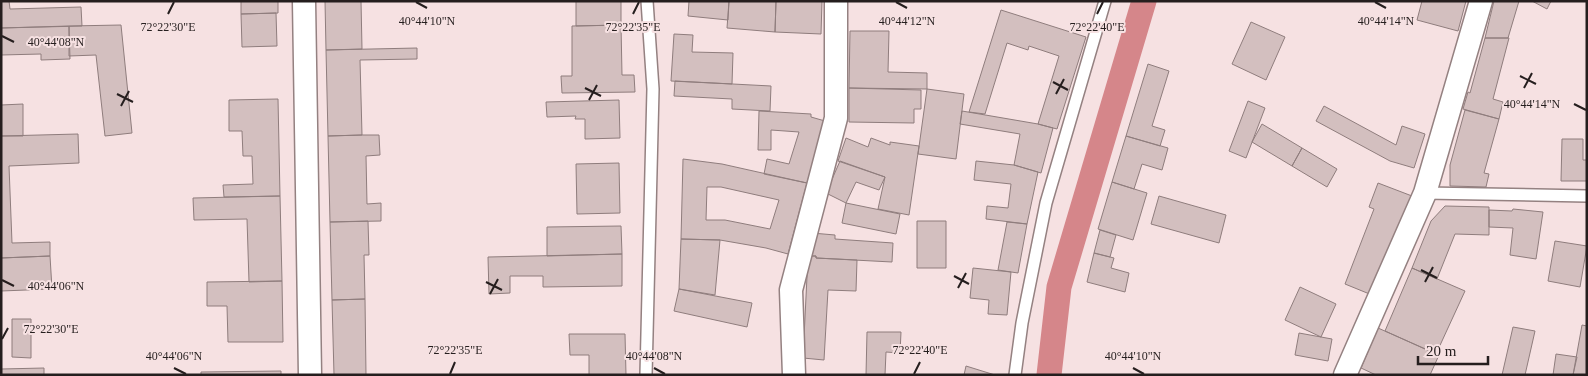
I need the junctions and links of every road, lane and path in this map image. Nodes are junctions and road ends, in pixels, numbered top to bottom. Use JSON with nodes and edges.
{"nodes":[{"id":1,"x":304,"y":1,"type":"edge"},
{"id":2,"x":647,"y":1,"type":"edge"},
{"id":3,"x":836,"y":1,"type":"edge"},
{"id":4,"x":1106,"y":1,"type":"edge"},
{"id":5,"x":1481,"y":1,"type":"edge"},
{"id":6,"x":1425,"y":192,"type":"junction"},
{"id":7,"x":1587,"y":196,"type":"edge"},
{"id":8,"x":310,"y":375,"type":"edge"},
{"id":9,"x":646,"y":375,"type":"edge"},
{"id":10,"x":794,"y":375,"type":"edge"},
{"id":11,"x":1015,"y":375,"type":"edge"},
{"id":12,"x":1345,"y":375,"type":"edge"}],
"edges":[{"from":1,"to":8,"type":"street"},
{"from":2,"to":9,"type":"lane"},
{"from":3,"to":10,"type":"street"},
{"from":4,"to":11,"type":"lane"},
{"from":5,"to":6,"type":"street"},
{"from":6,"to":7,"type":"lane"},
{"from":6,"to":12,"type":"street"}]}
